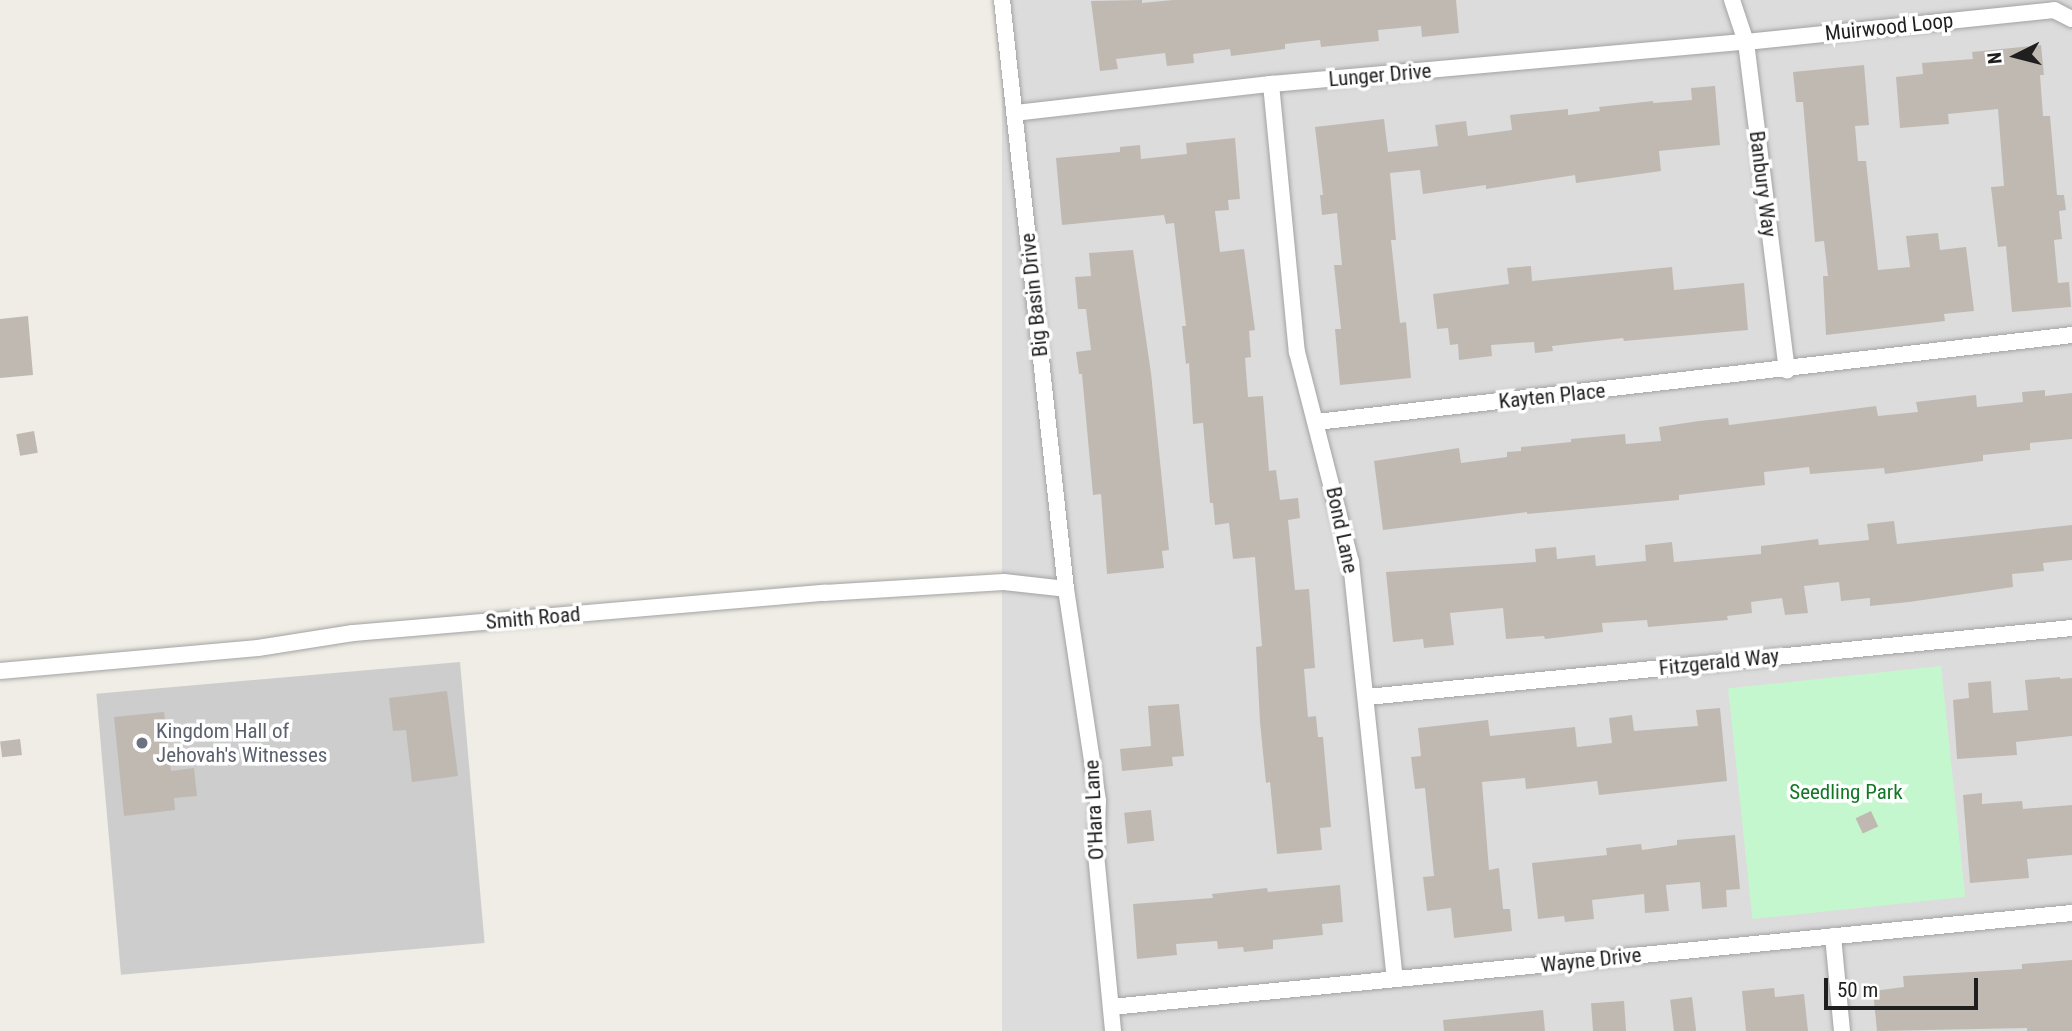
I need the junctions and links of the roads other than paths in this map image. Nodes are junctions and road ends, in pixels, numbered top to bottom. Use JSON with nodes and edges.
{"nodes":[{"id":1,"x":1002,"y":0,"type":"edge"},
{"id":2,"x":1732,"y":0,"type":"edge"},
{"id":3,"x":2072,"y":19,"type":"edge"},
{"id":4,"x":1746,"y":42,"type":"junction"},
{"id":5,"x":1271,"y":85,"type":"junction"},
{"id":6,"x":1014,"y":113,"type":"junction"},
{"id":7,"x":2072,"y":335,"type":"edge"},
{"id":8,"x":1787,"y":370,"type":"junction"},
{"id":9,"x":1317,"y":422,"type":"junction"},
{"id":10,"x":1066,"y":589,"type":"junction"},
{"id":11,"x":2072,"y":628,"type":"edge"},
{"id":12,"x":0,"y":671,"type":"edge"},
{"id":13,"x":1367,"y":696,"type":"junction"},
{"id":14,"x":2072,"y":914,"type":"edge"},
{"id":15,"x":1833,"y":936,"type":"junction"},
{"id":16,"x":1395,"y":979,"type":"junction"},
{"id":17,"x":1111,"y":1007,"type":"junction"},
{"id":18,"x":1112,"y":1031,"type":"edge"},
{"id":19,"x":1842,"y":1031,"type":"edge"}],
"edges":[{"from":1,"to":6,"type":"street","name":"Big Basin Drive"},
{"from":2,"to":4,"type":"street","name":"Banbury Way"},
{"from":3,"to":4,"type":"street","name":"Muirwood Loop"},
{"from":4,"to":5,"type":"street","name":"Lunger Drive"},
{"from":4,"to":8,"type":"street","name":"Banbury Way"},
{"from":5,"to":6,"type":"street","name":"Lunger Drive"},
{"from":5,"to":9,"type":"street","name":"Bond Lane"},
{"from":6,"to":10,"type":"street","name":"Big Basin Drive"},
{"from":7,"to":8,"type":"street"},
{"from":8,"to":9,"type":"street","name":"Kayten Place"},
{"from":9,"to":13,"type":"street","name":"Bond Lane"},
{"from":10,"to":12,"type":"street","name":"Smith Road"},
{"from":10,"to":17,"type":"street","name":"O'Hara Lane"},
{"from":11,"to":13,"type":"street","name":"Fitzgerald Way"},
{"from":13,"to":16,"type":"street","name":"Bond Lane"},
{"from":14,"to":15,"type":"street","name":"Wayne Drive"},
{"from":15,"to":16,"type":"street","name":"Wayne Drive"},
{"from":15,"to":19,"type":"street"},
{"from":16,"to":17,"type":"street","name":"Wayne Drive"},
{"from":17,"to":18,"type":"street","name":"O'Hara Lane"}]}
